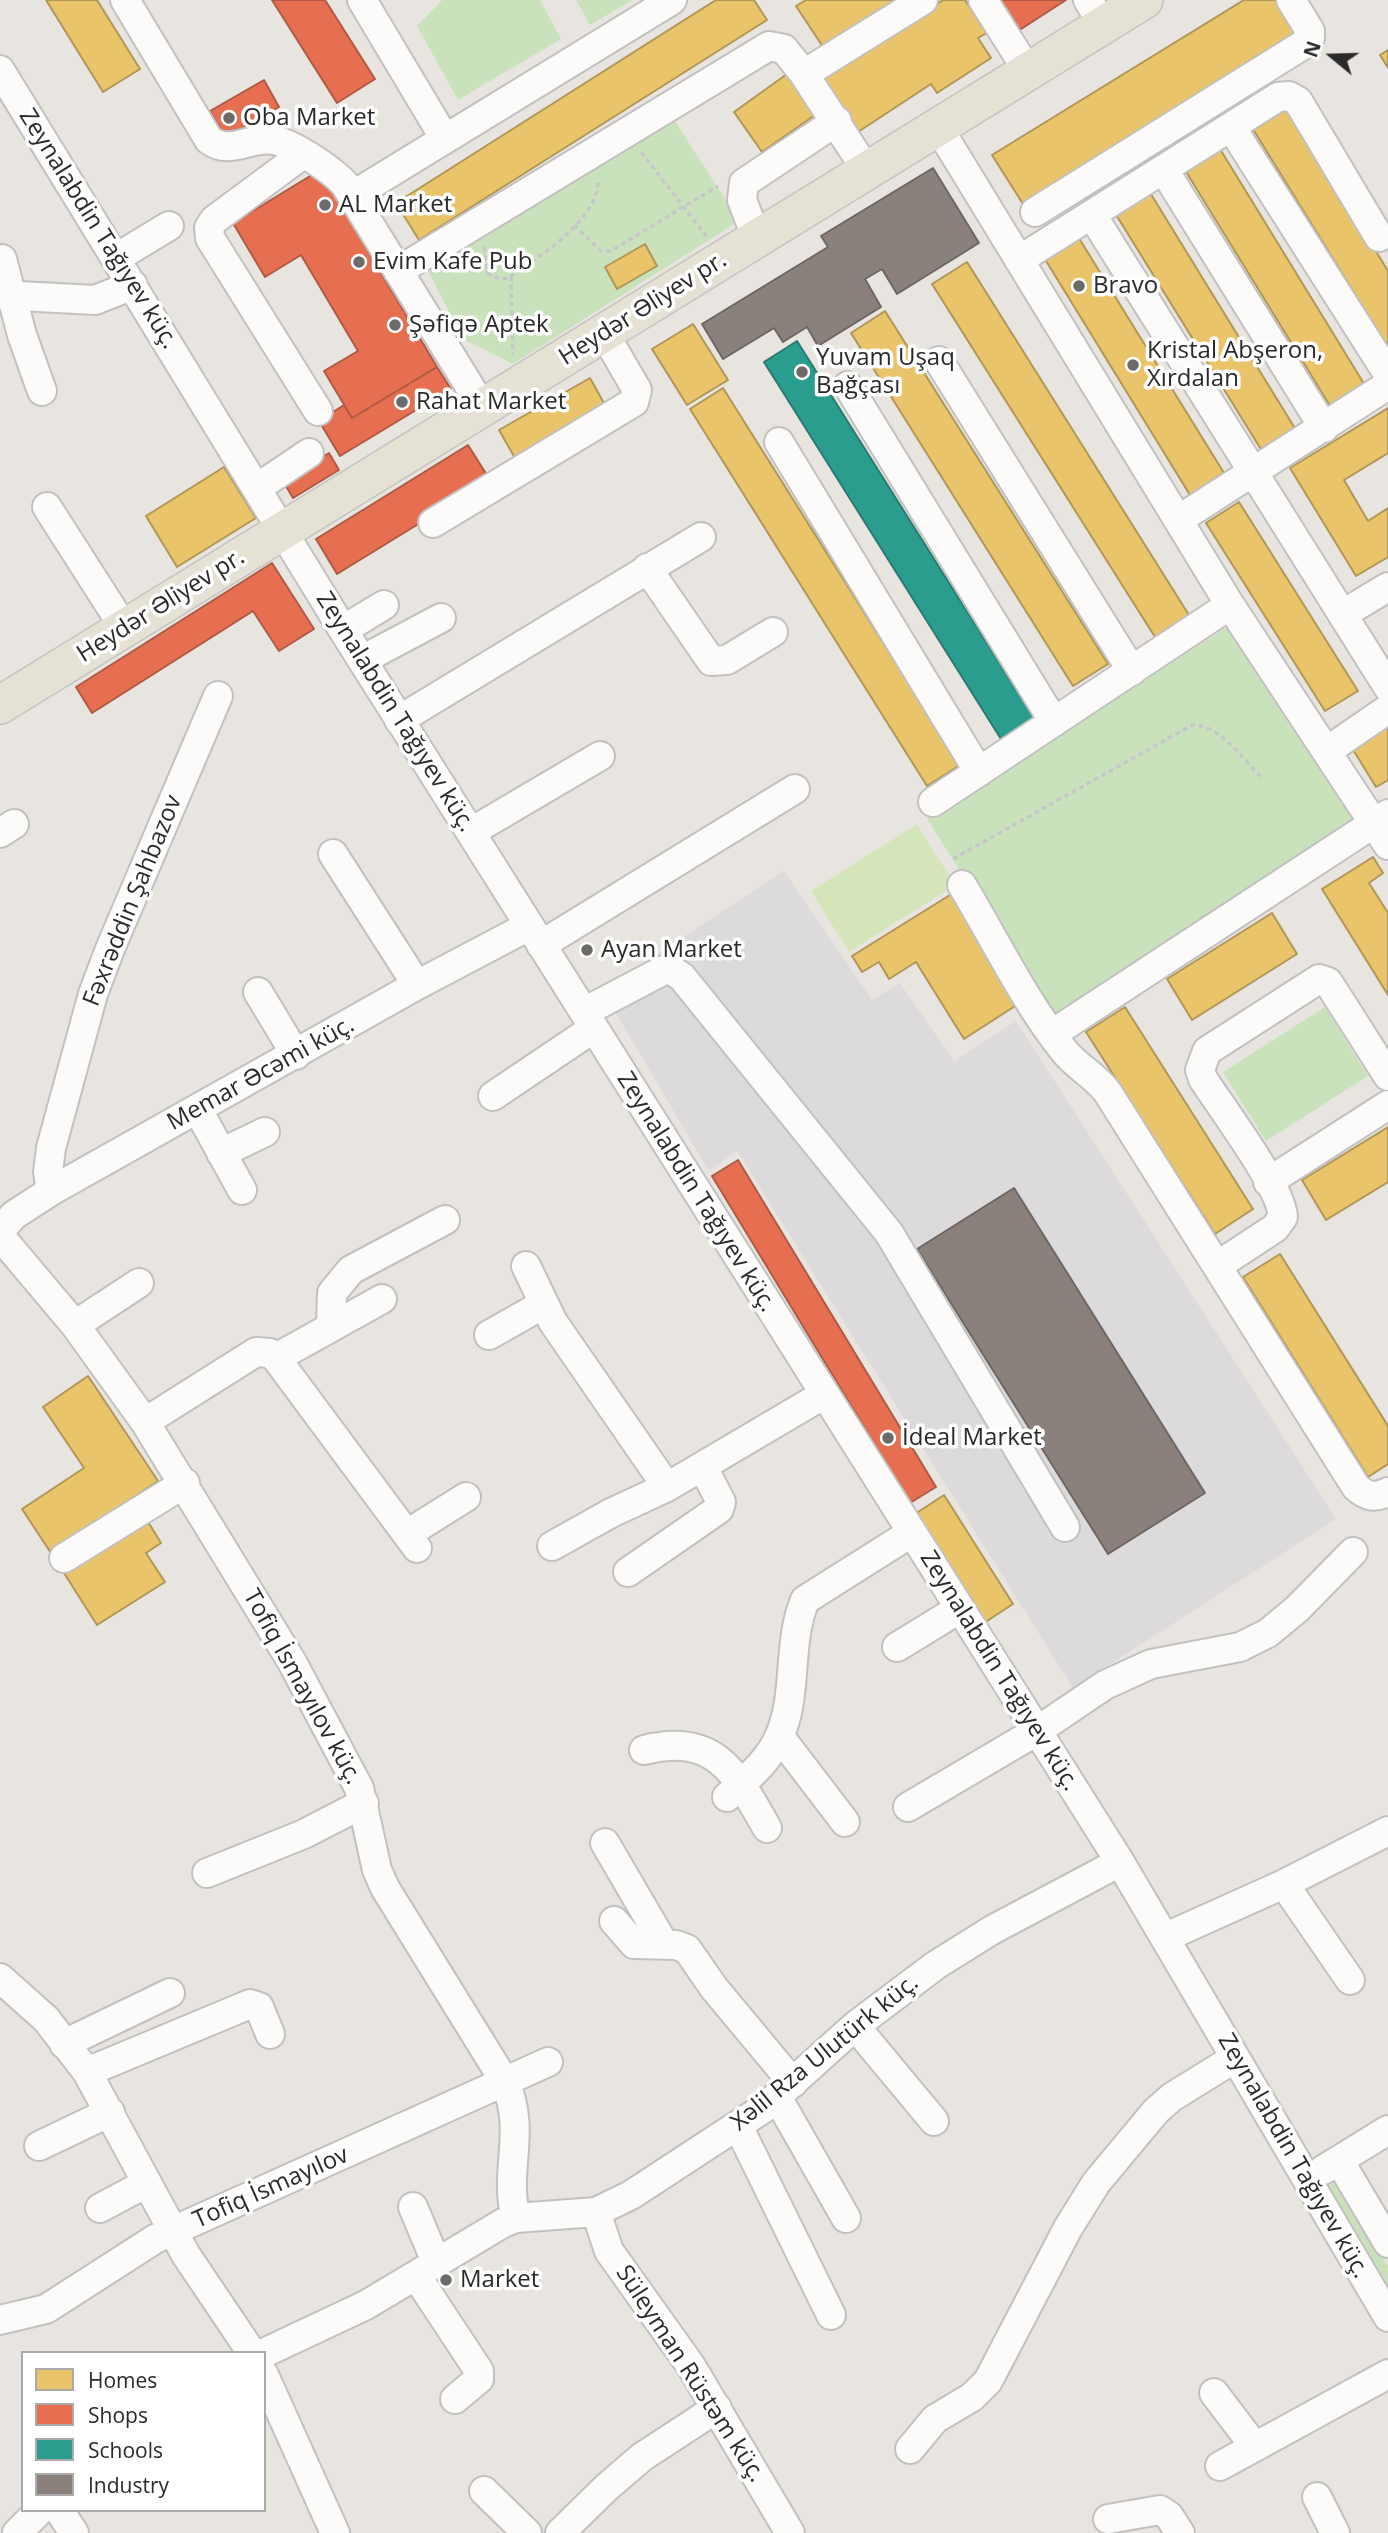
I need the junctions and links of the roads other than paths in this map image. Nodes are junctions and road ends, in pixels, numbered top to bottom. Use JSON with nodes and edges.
{"nodes":[{"id":1,"x":125,"y":0,"type":"edge"},
{"id":2,"x":362,"y":0,"type":"edge"},
{"id":3,"x":672,"y":0,"type":"edge"},
{"id":4,"x":923,"y":0,"type":"edge"},
{"id":5,"x":982,"y":0,"type":"edge"},
{"id":6,"x":1144,"y":0,"type":"edge"},
{"id":7,"x":1291,"y":0,"type":"edge"},
{"id":8,"x":1096,"y":13,"type":"edge"},
{"id":9,"x":0,"y":70,"type":"edge"},
{"id":10,"x":1028,"y":71,"type":"junction"},
{"id":11,"x":804,"y":74,"type":"junction"},
{"id":12,"x":837,"y":121,"type":"junction"},
{"id":13,"x":938,"y":127,"type":"junction"},
{"id":14,"x":1231,"y":127,"type":"junction"},
{"id":15,"x":445,"y":139,"type":"junction"},
{"id":16,"x":303,"y":154,"type":"junction"},
{"id":17,"x":1164,"y":170,"type":"junction"},
{"id":18,"x":867,"y":171,"type":"junction"},
{"id":19,"x":352,"y":196,"type":"junction"},
{"id":20,"x":1035,"y":212,"type":"dead end"},
{"id":21,"x":1092,"y":215,"type":"junction"},
{"id":22,"x":169,"y":226,"type":"dead end"},
{"id":23,"x":1379,"y":237,"type":"dead end"},
{"id":24,"x":757,"y":239,"type":"junction"},
{"id":25,"x":116,"y":258,"type":"junction"},
{"id":26,"x":2,"y":259,"type":"edge"},
{"id":27,"x":1019,"y":260,"type":"junction"},
{"id":28,"x":398,"y":271,"type":"junction"},
{"id":29,"x":133,"y":285,"type":"junction"},
{"id":30,"x":6,"y":295,"type":"edge"},
{"id":31,"x":604,"y":333,"type":"junction"},
{"id":32,"x":939,"y":361,"type":"dead end"},
{"id":33,"x":1388,"y":374,"type":"edge"},
{"id":34,"x":1388,"y":385,"type":"edge"},
{"id":35,"x":848,"y":386,"type":"dead end"},
{"id":36,"x":42,"y":391,"type":"dead end"},
{"id":37,"x":483,"y":408,"type":"junction"},
{"id":38,"x":318,"y":411,"type":"dead end"},
{"id":39,"x":1324,"y":428,"type":"junction"},
{"id":40,"x":779,"y":442,"type":"dead end"},
{"id":41,"x":309,"y":453,"type":"dead end"},
{"id":42,"x":1254,"y":472,"type":"junction"},
{"id":43,"x":257,"y":488,"type":"junction"},
{"id":44,"x":47,"y":508,"type":"dead end"},
{"id":45,"x":1178,"y":520,"type":"junction"},
{"id":46,"x":433,"y":523,"type":"dead end"},
{"id":47,"x":282,"y":532,"type":"junction"},
{"id":48,"x":701,"y":537,"type":"dead end"},
{"id":49,"x":647,"y":568,"type":"junction"},
{"id":50,"x":1388,"y":587,"type":"edge"},
{"id":51,"x":1230,"y":604,"type":"junction"},
{"id":52,"x":384,"y":605,"type":"dead end"},
{"id":53,"x":1343,"y":614,"type":"junction"},
{"id":54,"x":441,"y":618,"type":"dead end"},
{"id":55,"x":125,"y":629,"type":"junction"},
{"id":56,"x":343,"y":630,"type":"junction"},
{"id":57,"x":773,"y":632,"type":"dead end"},
{"id":58,"x":362,"y":660,"type":"junction"},
{"id":59,"x":1132,"y":671,"type":"junction"},
{"id":60,"x":1388,"y":688,"type":"edge"},
{"id":61,"x":218,"y":696,"type":"dead end"},
{"id":62,"x":0,"y":705,"type":"edge"},
{"id":63,"x":1388,"y":709,"type":"edge"},
{"id":64,"x":399,"y":720,"type":"junction"},
{"id":65,"x":1054,"y":722,"type":"junction"},
{"id":66,"x":1327,"y":751,"type":"junction"},
{"id":67,"x":600,"y":756,"type":"dead end"},
{"id":68,"x":979,"y":772,"type":"junction"},
{"id":69,"x":795,"y":789,"type":"dead end"},
{"id":70,"x":933,"y":802,"type":"dead end"},
{"id":71,"x":1383,"y":827,"type":"edge"},
{"id":72,"x":471,"y":832,"type":"junction"},
{"id":73,"x":333,"y":854,"type":"dead end"},
{"id":74,"x":957,"y":872,"type":"road end"},
{"id":75,"x":535,"y":936,"type":"junction"},
{"id":76,"x":417,"y":985,"type":"junction"},
{"id":77,"x":258,"y":992,"type":"dead end"},
{"id":78,"x":589,"y":1020,"type":"junction"},
{"id":79,"x":1052,"y":1034,"type":"junction"},
{"id":80,"x":296,"y":1055,"type":"junction"},
{"id":81,"x":1388,"y":1076,"type":"edge"},
{"id":82,"x":493,"y":1096,"type":"dead end"},
{"id":83,"x":1388,"y":1105,"type":"edge"},
{"id":84,"x":198,"y":1110,"type":"junction"},
{"id":85,"x":265,"y":1132,"type":"dead end"},
{"id":86,"x":221,"y":1153,"type":"junction"},
{"id":87,"x":1268,"y":1182,"type":"junction"},
{"id":88,"x":242,"y":1190,"type":"dead end"},
{"id":89,"x":51,"y":1191,"type":"junction"},
{"id":90,"x":444,"y":1220,"type":"dead end"},
{"id":91,"x":0,"y":1234,"type":"edge"},
{"id":92,"x":526,"y":1266,"type":"dead end"},
{"id":93,"x":1217,"y":1266,"type":"junction"},
{"id":94,"x":139,"y":1283,"type":"dead end"},
{"id":95,"x":382,"y":1299,"type":"dead end"},
{"id":96,"x":542,"y":1305,"type":"junction"},
{"id":97,"x":75,"y":1325,"type":"junction"},
{"id":98,"x":331,"y":1325,"type":"junction"},
{"id":99,"x":489,"y":1335,"type":"dead end"},
{"id":100,"x":276,"y":1358,"type":"junction"},
{"id":101,"x":823,"y":1395,"type":"junction"},
{"id":102,"x":145,"y":1422,"type":"junction"},
{"id":103,"x":702,"y":1467,"type":"junction"},
{"id":104,"x":185,"y":1483,"type":"junction"},
{"id":105,"x":667,"y":1488,"type":"junction"},
{"id":106,"x":1388,"y":1492,"type":"edge"},
{"id":107,"x":466,"y":1497,"type":"dead end"},
{"id":108,"x":1065,"y":1527,"type":"dead end"},
{"id":109,"x":911,"y":1533,"type":"junction"},
{"id":110,"x":552,"y":1546,"type":"dead end"},
{"id":111,"x":1353,"y":1552,"type":"dead end"},
{"id":112,"x":64,"y":1558,"type":"dead end"},
{"id":113,"x":628,"y":1572,"type":"dead end"},
{"id":114,"x":959,"y":1609,"type":"junction"},
{"id":115,"x":897,"y":1647,"type":"dead end"},
{"id":116,"x":1037,"y":1731,"type":"junction"},
{"id":117,"x":780,"y":1737,"type":"junction"},
{"id":118,"x":644,"y":1751,"type":"dead end"},
{"id":119,"x":735,"y":1790,"type":"junction"},
{"id":120,"x":364,"y":1803,"type":"junction"},
{"id":121,"x":908,"y":1807,"type":"dead end"},
{"id":122,"x":845,"y":1822,"type":"dead end"},
{"id":123,"x":767,"y":1828,"type":"dead end"},
{"id":124,"x":1384,"y":1841,"type":"edge"},
{"id":125,"x":605,"y":1843,"type":"dead end"},
{"id":126,"x":1120,"y":1862,"type":"junction"},
{"id":127,"x":207,"y":1873,"type":"dead end"},
{"id":128,"x":1284,"y":1884,"type":"junction"},
{"id":129,"x":614,"y":1921,"type":"dead end"},
{"id":130,"x":1166,"y":1937,"type":"junction"},
{"id":131,"x":664,"y":1944,"type":"junction"},
{"id":132,"x":0,"y":1978,"type":"edge"},
{"id":133,"x":1350,"y":1979,"type":"dead end"},
{"id":134,"x":170,"y":1993,"type":"dead end"},
{"id":135,"x":855,"y":2026,"type":"junction"},
{"id":136,"x":270,"y":2034,"type":"dead end"},
{"id":137,"x":64,"y":2044,"type":"junction"},
{"id":138,"x":1235,"y":2058,"type":"junction"},
{"id":139,"x":548,"y":2062,"type":"dead end"},
{"id":140,"x":87,"y":2072,"type":"junction"},
{"id":141,"x":505,"y":2082,"type":"junction"},
{"id":142,"x":785,"y":2090,"type":"junction"},
{"id":143,"x":110,"y":2112,"type":"junction"},
{"id":144,"x":934,"y":2121,"type":"dead end"},
{"id":145,"x":738,"y":2126,"type":"junction"},
{"id":146,"x":1388,"y":2130,"type":"edge"},
{"id":147,"x":39,"y":2146,"type":"dead end"},
{"id":148,"x":1339,"y":2160,"type":"junction"},
{"id":149,"x":1305,"y":2180,"type":"junction"},
{"id":150,"x":145,"y":2184,"type":"junction"},
{"id":151,"x":413,"y":2207,"type":"dead end"},
{"id":152,"x":100,"y":2208,"type":"dead end"},
{"id":153,"x":596,"y":2213,"type":"junction"},
{"id":154,"x":516,"y":2218,"type":"junction"},
{"id":155,"x":846,"y":2218,"type":"dead end"},
{"id":156,"x":173,"y":2232,"type":"junction"},
{"id":157,"x":1388,"y":2244,"type":"edge"},
{"id":158,"x":427,"y":2271,"type":"junction"},
{"id":159,"x":831,"y":2315,"type":"dead end"},
{"id":160,"x":1388,"y":2317,"type":"edge"},
{"id":161,"x":0,"y":2320,"type":"edge"},
{"id":162,"x":250,"y":2351,"type":"edge"},
{"id":163,"x":266,"y":2352,"type":"edge"},
{"id":164,"x":1388,"y":2374,"type":"edge"},
{"id":165,"x":266,"y":2379,"type":"edge"},
{"id":166,"x":1214,"y":2393,"type":"dead end"},
{"id":167,"x":455,"y":2399,"type":"dead end"},
{"id":168,"x":717,"y":2408,"type":"junction"},
{"id":169,"x":1255,"y":2447,"type":"junction"},
{"id":170,"x":910,"y":2449,"type":"dead end"},
{"id":171,"x":1220,"y":2466,"type":"dead end"},
{"id":172,"x":484,"y":2491,"type":"dead end"},
{"id":173,"x":1317,"y":2497,"type":"dead end"},
{"id":174,"x":38,"y":2512,"type":"edge"},
{"id":175,"x":60,"y":2512,"type":"edge"},
{"id":176,"x":1108,"y":2519,"type":"dead end"},
{"id":177,"x":16,"y":2533,"type":"edge"},
{"id":178,"x":74,"y":2533,"type":"edge"},
{"id":179,"x":335,"y":2533,"type":"edge"},
{"id":180,"x":527,"y":2533,"type":"edge"},
{"id":181,"x":560,"y":2533,"type":"edge"},
{"id":182,"x":790,"y":2533,"type":"edge"},
{"id":183,"x":1180,"y":2533,"type":"edge"},
{"id":184,"x":1335,"y":2533,"type":"edge"}],
"edges":[{"from":1,"to":16,"type":"street"},
{"from":2,"to":15,"type":"street"},
{"from":3,"to":15,"type":"street"},
{"from":4,"to":11,"type":"street"},
{"from":5,"to":10,"type":"street"},
{"from":6,"to":8,"type":"main road","name":"Heydər Əliyev pr."},
{"from":7,"to":20,"type":"street"},
{"from":8,"to":10,"type":"main road","name":"Heydər Əliyev pr."},
{"from":9,"to":25,"type":"street","name":"Zeynalabdin Tağıyev küç."},
{"from":10,"to":13,"type":"main road","name":"Heydər Əliyev pr."},
{"from":11,"to":12,"type":"street"},
{"from":11,"to":28,"type":"street"},
{"from":12,"to":18,"type":"street"},
{"from":12,"to":24,"type":"street"},
{"from":13,"to":18,"type":"main road","name":"Heydər Əliyev pr."},
{"from":13,"to":27,"type":"street"},
{"from":14,"to":17,"type":"street"},
{"from":14,"to":23,"type":"street"},
{"from":14,"to":33,"type":"street"},
{"from":15,"to":19,"type":"street"},
{"from":16,"to":19,"type":"street"},
{"from":16,"to":38,"type":"street"},
{"from":17,"to":21,"type":"street"},
{"from":17,"to":39,"type":"street"},
{"from":18,"to":24,"type":"main road","name":"Heydər Əliyev pr."},
{"from":19,"to":28,"type":"street"},
{"from":21,"to":27,"type":"street"},
{"from":21,"to":42,"type":"street"},
{"from":22,"to":25,"type":"street"},
{"from":24,"to":31,"type":"main road","name":"Heydər Əliyev pr."},
{"from":25,"to":29,"type":"street","name":"Zeynalabdin Tağıyev küç."},
{"from":26,"to":30,"type":"street"},
{"from":27,"to":45,"type":"street"},
{"from":28,"to":37,"type":"street"},
{"from":29,"to":30,"type":"street"},
{"from":29,"to":43,"type":"street","name":"Zeynalabdin Tağıyev küç."},
{"from":30,"to":36,"type":"street"},
{"from":31,"to":37,"type":"main road","name":"Heydər Əliyev pr."},
{"from":31,"to":46,"type":"street"},
{"from":32,"to":59,"type":"street"},
{"from":34,"to":39,"type":"street"},
{"from":35,"to":65,"type":"street"},
{"from":37,"to":47,"type":"main road","name":"Heydər Əliyev pr."},
{"from":39,"to":42,"type":"street"},
{"from":40,"to":68,"type":"street"},
{"from":41,"to":43,"type":"street"},
{"from":42,"to":45,"type":"street"},
{"from":42,"to":53,"type":"street"},
{"from":43,"to":47,"type":"street","name":"Zeynalabdin Tağıyev küç."},
{"from":44,"to":55,"type":"street"},
{"from":45,"to":51,"type":"street"},
{"from":47,"to":55,"type":"main road","name":"Heydər Əliyev pr."},
{"from":47,"to":56,"type":"street","name":"Zeynalabdin Tağıyev küç."},
{"from":48,"to":49,"type":"street"},
{"from":49,"to":57,"type":"street"},
{"from":49,"to":64,"type":"street"},
{"from":50,"to":53,"type":"street"},
{"from":51,"to":59,"type":"street"},
{"from":51,"to":66,"type":"street"},
{"from":52,"to":56,"type":"street"},
{"from":53,"to":60,"type":"street"},
{"from":54,"to":58,"type":"street"},
{"from":55,"to":62,"type":"main road","name":"Heydər Əliyev pr."},
{"from":56,"to":58,"type":"street","name":"Zeynalabdin Tağıyev küç."},
{"from":58,"to":64,"type":"street","name":"Zeynalabdin Tağıyev küç."},
{"from":59,"to":65,"type":"street"},
{"from":61,"to":89,"type":"street","name":"Fəxrəddin Şahbazov"},
{"from":63,"to":66,"type":"street"},
{"from":64,"to":72,"type":"street","name":"Zeynalabdin Tağıyev küç."},
{"from":65,"to":68,"type":"street"},
{"from":66,"to":71,"type":"street"},
{"from":67,"to":72,"type":"street"},
{"from":68,"to":70,"type":"street"},
{"from":69,"to":75,"type":"street","name":"Memar Əcəmi küç."},
{"from":71,"to":79,"type":"street"},
{"from":72,"to":75,"type":"street","name":"Zeynalabdin Tağıyev küç."},
{"from":73,"to":76,"type":"street"},
{"from":74,"to":79,"type":"street"},
{"from":75,"to":76,"type":"street","name":"Memar Əcəmi küç."},
{"from":75,"to":78,"type":"street","name":"Zeynalabdin Tağıyev küç."},
{"from":76,"to":80,"type":"street","name":"Memar Əcəmi küç."},
{"from":77,"to":80,"type":"street"},
{"from":78,"to":82,"type":"street"},
{"from":78,"to":101,"type":"street","name":"Zeynalabdin Tağıyev küç."},
{"from":78,"to":108,"type":"street"},
{"from":79,"to":93,"type":"street"},
{"from":80,"to":84,"type":"street","name":"Memar Əcəmi küç."},
{"from":81,"to":87,"type":"street"},
{"from":83,"to":87,"type":"street"},
{"from":84,"to":86,"type":"street"},
{"from":84,"to":89,"type":"street","name":"Memar Əcəmi küç."},
{"from":85,"to":86,"type":"street"},
{"from":86,"to":88,"type":"street"},
{"from":87,"to":93,"type":"street"},
{"from":89,"to":91,"type":"street","name":"Memar Əcəmi küç."},
{"from":90,"to":98,"type":"street"},
{"from":91,"to":97,"type":"street","name":"Tofiq İsmayılov küç."},
{"from":92,"to":96,"type":"street"},
{"from":93,"to":106,"type":"street"},
{"from":94,"to":97,"type":"street"},
{"from":95,"to":98,"type":"street"},
{"from":96,"to":99,"type":"street"},
{"from":96,"to":105,"type":"street"},
{"from":97,"to":102,"type":"street","name":"Tofiq İsmayılov küç."},
{"from":98,"to":100,"type":"street"},
{"from":100,"to":102,"type":"street"},
{"from":100,"to":107,"type":"street"},
{"from":101,"to":103,"type":"street"},
{"from":101,"to":109,"type":"street","name":"Zeynalabdin Tağıyev küç."},
{"from":102,"to":104,"type":"street","name":"Tofiq İsmayılov küç."},
{"from":103,"to":105,"type":"street"},
{"from":103,"to":113,"type":"street"},
{"from":104,"to":112,"type":"street"},
{"from":104,"to":120,"type":"street","name":"Tofiq İsmayılov küç."},
{"from":105,"to":110,"type":"street"},
{"from":109,"to":114,"type":"street","name":"Zeynalabdin Tağıyev küç."},
{"from":109,"to":117,"type":"street"},
{"from":111,"to":116,"type":"street"},
{"from":114,"to":115,"type":"street"},
{"from":114,"to":116,"type":"street","name":"Zeynalabdin Tağıyev küç."},
{"from":116,"to":121,"type":"street"},
{"from":116,"to":126,"type":"street","name":"Zeynalabdin Tağıyev küç."},
{"from":117,"to":119,"type":"street"},
{"from":117,"to":122,"type":"street"},
{"from":118,"to":119,"type":"street"},
{"from":119,"to":123,"type":"street"},
{"from":120,"to":127,"type":"street"},
{"from":120,"to":141,"type":"street","name":"Tofiq İsmayılov küç."},
{"from":124,"to":128,"type":"street"},
{"from":125,"to":131,"type":"street"},
{"from":126,"to":130,"type":"street","name":"Zeynalabdin Tağıyev küç."},
{"from":126,"to":135,"type":"street","name":"Xəlil Rza Ulutürk küç."},
{"from":128,"to":130,"type":"street"},
{"from":128,"to":133,"type":"street"},
{"from":129,"to":131,"type":"street"},
{"from":130,"to":138,"type":"street","name":"Zeynalabdin Tağıyev küç."},
{"from":131,"to":142,"type":"street"},
{"from":132,"to":137,"type":"street"},
{"from":134,"to":137,"type":"street"},
{"from":135,"to":142,"type":"street","name":"Xəlil Rza Ulutürk küç."},
{"from":135,"to":144,"type":"street"},
{"from":136,"to":140,"type":"street"},
{"from":137,"to":140,"type":"street"},
{"from":138,"to":149,"type":"street","name":"Zeynalabdin Tağıyev küç."},
{"from":138,"to":170,"type":"street"},
{"from":139,"to":141,"type":"street","name":"Tofiq İsmayılov"},
{"from":140,"to":143,"type":"street"},
{"from":141,"to":154,"type":"street","name":"Tofiq İsmayılov küç."},
{"from":141,"to":156,"type":"street","name":"Tofiq İsmayılov"},
{"from":142,"to":145,"type":"street","name":"Xəlil Rza Ulutürk küç."},
{"from":142,"to":155,"type":"street"},
{"from":143,"to":147,"type":"street"},
{"from":143,"to":150,"type":"street"},
{"from":145,"to":153,"type":"street","name":"Xəlil Rza Ulutürk küç."},
{"from":145,"to":159,"type":"street"},
{"from":146,"to":148,"type":"street"},
{"from":148,"to":149,"type":"street"},
{"from":148,"to":157,"type":"street"},
{"from":149,"to":160,"type":"street","name":"Zeynalabdin Tağıyev küç."},
{"from":150,"to":152,"type":"street"},
{"from":150,"to":156,"type":"street"},
{"from":151,"to":158,"type":"street"},
{"from":153,"to":154,"type":"street","name":"Xəlil Rza Ulutürk küç."},
{"from":153,"to":168,"type":"street","name":"Süleyman Rüstəm küç."},
{"from":154,"to":158,"type":"street","name":"Xəlil Rza Ulutürk küç."},
{"from":156,"to":161,"type":"street","name":"Tofiq İsmayılov"},
{"from":156,"to":162,"type":"street"},
{"from":158,"to":163,"type":"street","name":"Xəlil Rza Ulutürk küç."},
{"from":158,"to":167,"type":"street"},
{"from":164,"to":169,"type":"street"},
{"from":165,"to":179,"type":"street"},
{"from":166,"to":169,"type":"street"},
{"from":168,"to":181,"type":"street"},
{"from":168,"to":182,"type":"street","name":"Süleyman Rüstəm küç."},
{"from":169,"to":171,"type":"street"},
{"from":172,"to":180,"type":"street"},
{"from":173,"to":184,"type":"street"},
{"from":174,"to":177,"type":"street"},
{"from":175,"to":178,"type":"street"},
{"from":176,"to":183,"type":"street"}]}
